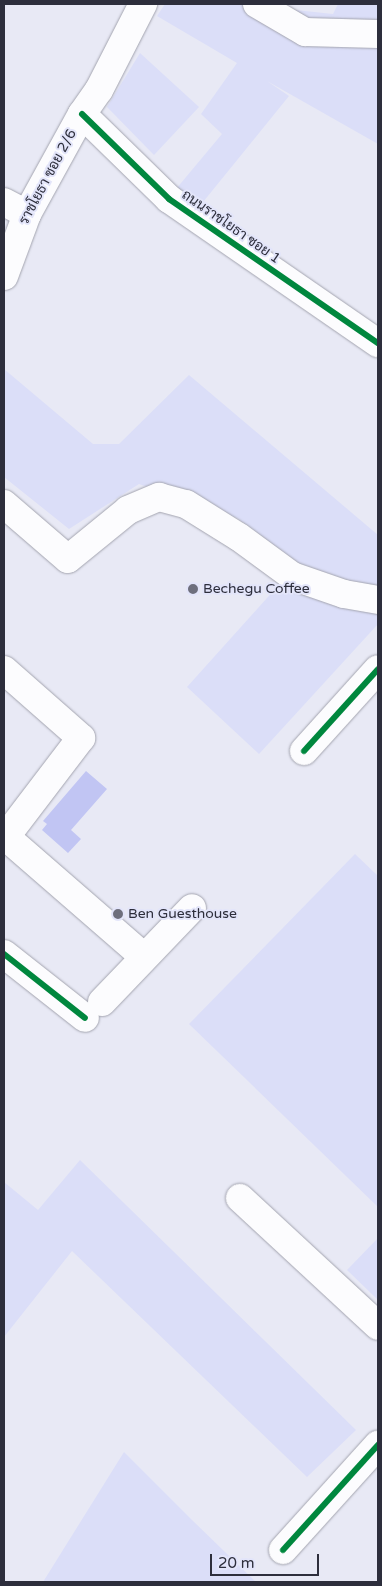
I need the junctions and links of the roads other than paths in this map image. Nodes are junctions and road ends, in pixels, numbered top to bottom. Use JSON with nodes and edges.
{"nodes":[{"id":1,"x":143,"y":4,"type":"edge"},
{"id":2,"x":257,"y":4,"type":"edge"},
{"id":3,"x":378,"y":34,"type":"edge"},
{"id":4,"x":82,"y":114,"type":"junction"},
{"id":5,"x":15,"y":208,"type":"edge"},
{"id":6,"x":4,"y":276,"type":"edge"},
{"id":7,"x":378,"y":343,"type":"edge"},
{"id":8,"x":4,"y":504,"type":"edge"},
{"id":9,"x":378,"y":600,"type":"edge"},
{"id":10,"x":378,"y":669,"type":"edge"},
{"id":11,"x":4,"y":670,"type":"edge"},
{"id":12,"x":304,"y":751,"type":"dead end"},
{"id":13,"x":5,"y":838,"type":"edge"},
{"id":14,"x":192,"y":908,"type":"dead end"},
{"id":15,"x":4,"y":954,"type":"edge"},
{"id":16,"x":144,"y":957,"type":"junction"},
{"id":17,"x":240,"y":1198,"type":"dead end"},
{"id":18,"x":378,"y":1326,"type":"edge"},
{"id":19,"x":378,"y":1445,"type":"edge"},
{"id":20,"x":283,"y":1550,"type":"dead end"}],
"edges":[{"from":1,"to":4,"type":"street","name":"ราชโยธา ซอย 2/6"},
{"from":2,"to":3,"type":"street"},
{"from":4,"to":5,"type":"street","name":"ราชโยธา ซอย 2/6"},
{"from":4,"to":7,"type":"street","name":"ถนนราชโยธา ซอย 1"},
{"from":5,"to":6,"type":"street","name":"ราชโยธา ซอย 2/6"},
{"from":8,"to":9,"type":"street"},
{"from":10,"to":12,"type":"street"},
{"from":11,"to":13,"type":"street"},
{"from":13,"to":16,"type":"street"},
{"from":14,"to":16,"type":"street"},
{"from":15,"to":16,"type":"street"},
{"from":17,"to":18,"type":"street"},
{"from":19,"to":20,"type":"street"}]}
